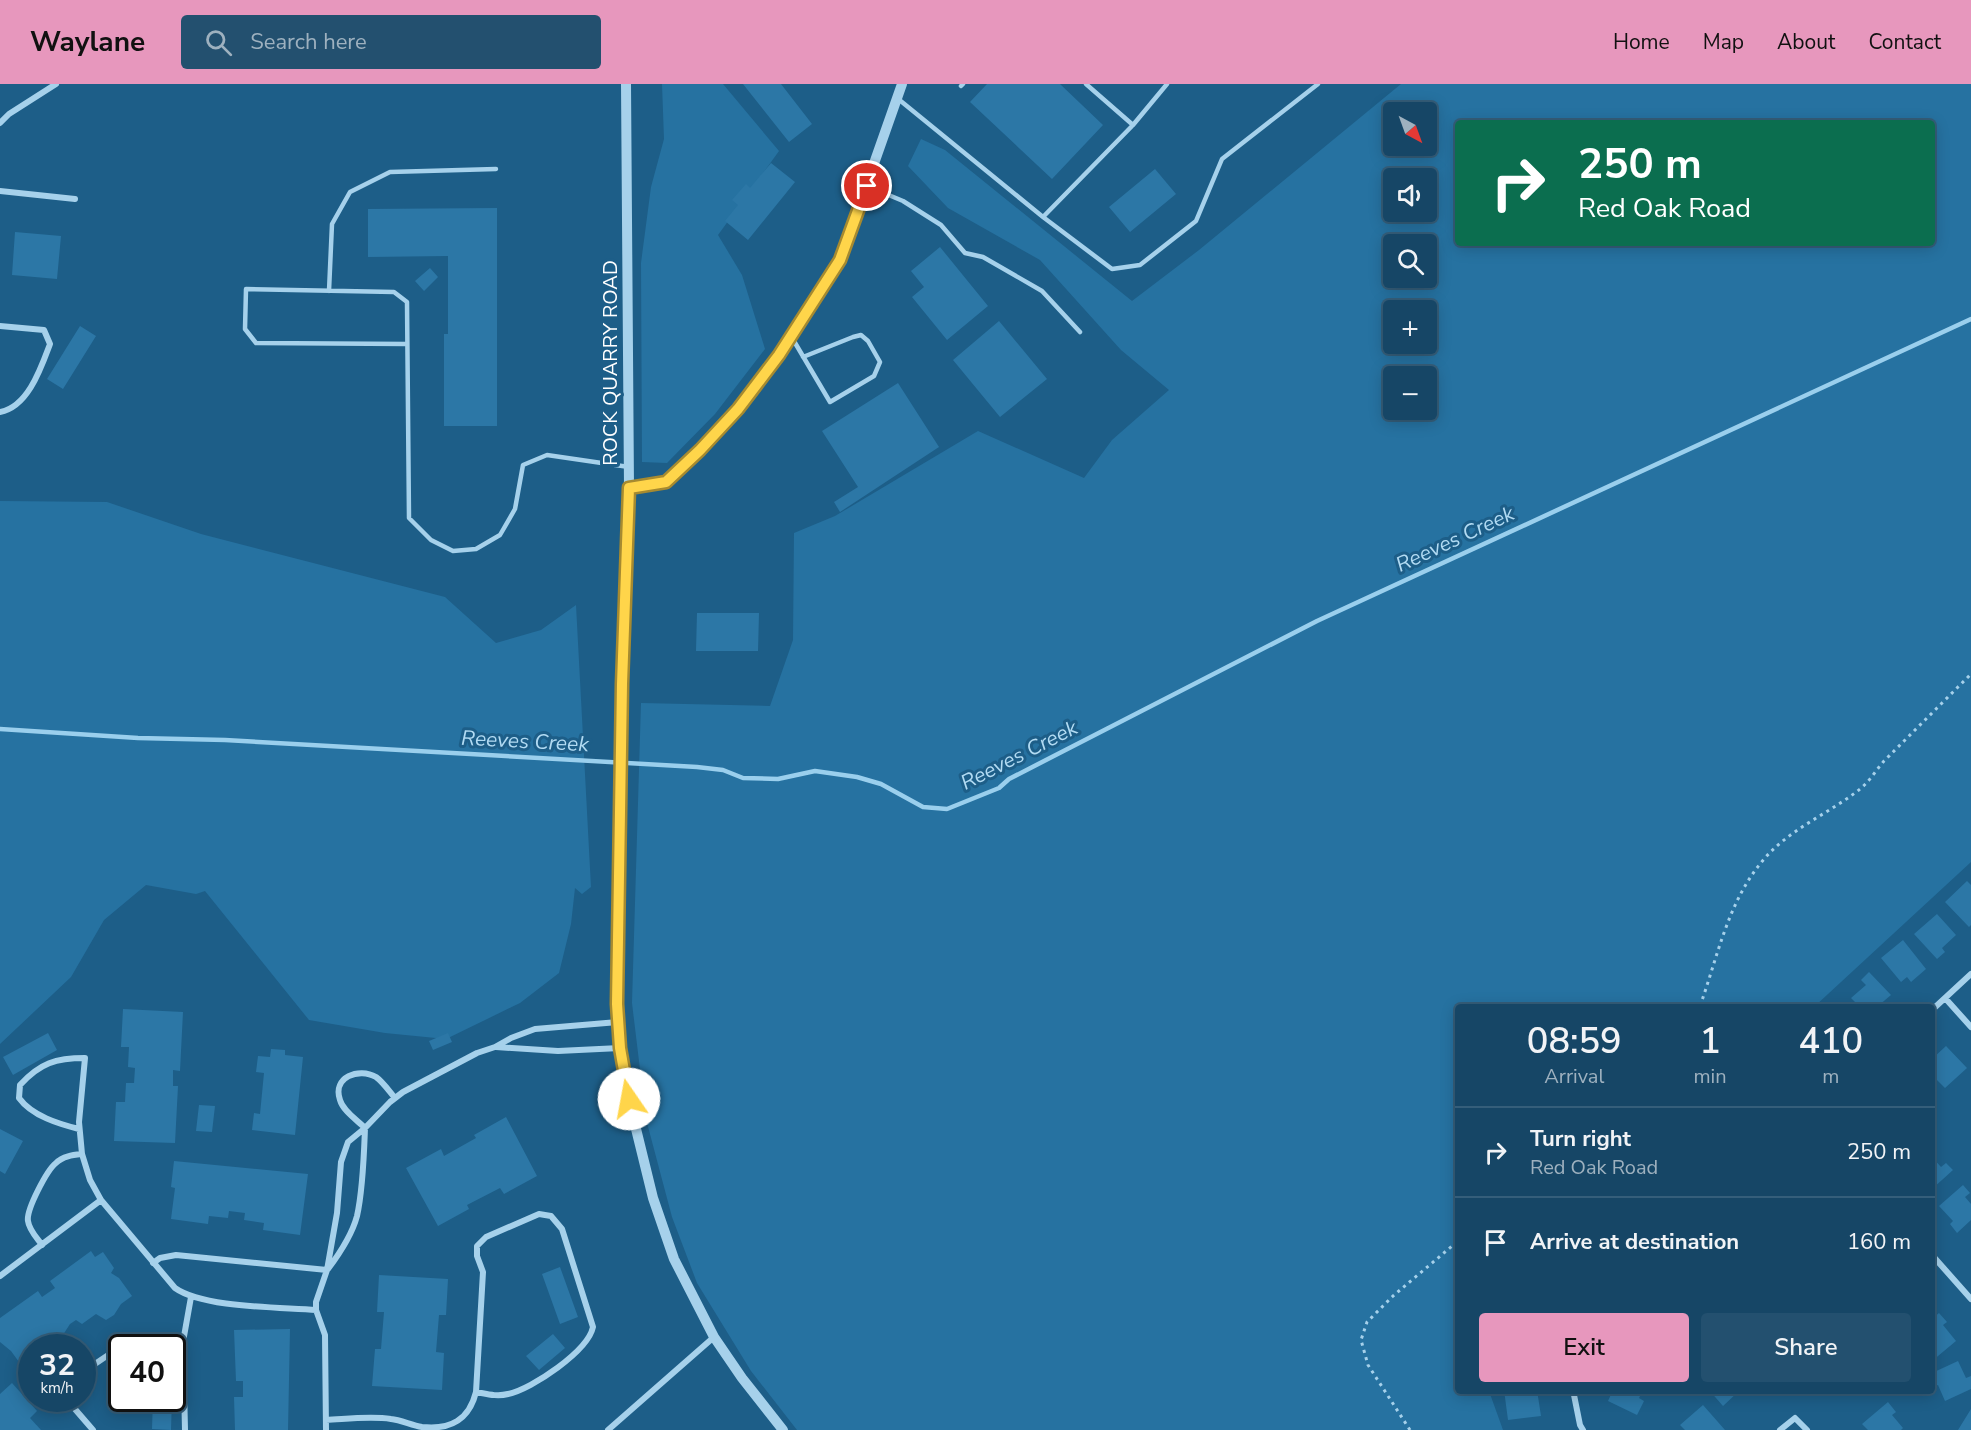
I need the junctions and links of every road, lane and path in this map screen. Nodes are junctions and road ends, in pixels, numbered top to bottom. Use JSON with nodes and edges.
{"nodes":[{"id":1,"x":56,"y":84,"type":"edge"},
{"id":2,"x":626,"y":84,"type":"edge"},
{"id":3,"x":902,"y":84,"type":"edge"},
{"id":4,"x":1086,"y":84,"type":"edge"},
{"id":5,"x":1167,"y":84,"type":"edge"},
{"id":6,"x":1318,"y":84,"type":"edge"},
{"id":7,"x":897,"y":98,"type":"junction"},
{"id":8,"x":0,"y":123,"type":"edge"},
{"id":9,"x":1133,"y":125,"type":"junction"},
{"id":10,"x":496,"y":169,"type":"dead end"},
{"id":11,"x":867,"y":186,"type":"junction"},
{"id":12,"x":0,"y":190,"type":"edge"},
{"id":13,"x":75,"y":199,"type":"dead end"},
{"id":14,"x":1042,"y":217,"type":"junction"},
{"id":15,"x":329,"y":291,"type":"junction"},
{"id":16,"x":0,"y":326,"type":"edge"},
{"id":17,"x":1080,"y":332,"type":"dead end"},
{"id":18,"x":791,"y":336,"type":"junction"},
{"id":19,"x":407,"y":344,"type":"junction"},
{"id":20,"x":803,"y":357,"type":"junction"},
{"id":21,"x":0,"y":412,"type":"edge"},
{"id":22,"x":629,"y":468,"type":"junction"},
{"id":23,"x":629,"y":488,"type":"junction"},
{"id":24,"x":1971,"y":674,"type":"edge"},
{"id":25,"x":1971,"y":974,"type":"edge"},
{"id":26,"x":1945,"y":998,"type":"junction"},
{"id":27,"x":1701,"y":1004,"type":"edge"},
{"id":28,"x":1935,"y":1007,"type":"edge"},
{"id":29,"x":618,"y":1022,"type":"junction"},
{"id":30,"x":1971,"y":1027,"type":"edge"},
{"id":31,"x":495,"y":1047,"type":"junction"},
{"id":32,"x":620,"y":1048,"type":"junction"},
{"id":33,"x":395,"y":1098,"type":"junction"},
{"id":34,"x":365,"y":1128,"type":"junction"},
{"id":35,"x":79,"y":1129,"type":"junction"},
{"id":36,"x":82,"y":1154,"type":"junction"},
{"id":37,"x":101,"y":1200,"type":"junction"},
{"id":38,"x":1455,"y":1244,"type":"edge"},
{"id":39,"x":42,"y":1245,"type":"junction"},
{"id":40,"x":1935,"y":1258,"type":"edge"},
{"id":41,"x":153,"y":1263,"type":"junction"},
{"id":42,"x":327,"y":1270,"type":"junction"},
{"id":43,"x":0,"y":1276,"type":"edge"},
{"id":44,"x":191,"y":1297,"type":"junction"},
{"id":45,"x":1971,"y":1299,"type":"edge"},
{"id":46,"x":316,"y":1310,"type":"junction"},
{"id":47,"x":185,"y":1334,"type":"edge"},
{"id":48,"x":714,"y":1338,"type":"junction"},
{"id":49,"x":476,"y":1392,"type":"junction"},
{"id":50,"x":1574,"y":1394,"type":"edge"},
{"id":51,"x":77,"y":1412,"type":"edge"},
{"id":52,"x":185,"y":1412,"type":"edge"},
{"id":53,"x":326,"y":1420,"type":"junction"},
{"id":54,"x":93,"y":1430,"type":"edge"},
{"id":55,"x":185,"y":1430,"type":"edge"},
{"id":56,"x":326,"y":1430,"type":"edge"},
{"id":57,"x":608,"y":1430,"type":"edge"},
{"id":58,"x":783,"y":1430,"type":"edge"},
{"id":59,"x":1410,"y":1430,"type":"edge"},
{"id":60,"x":1583,"y":1430,"type":"edge"},
{"id":61,"x":1780,"y":1430,"type":"edge"},
{"id":62,"x":1807,"y":1430,"type":"edge"}],
"edges":[{"from":1,"to":8,"type":"street"},
{"from":2,"to":22,"type":"street","name":"ROCK QUARRY ROAD"},
{"from":3,"to":7,"type":"street"},
{"from":4,"to":9,"type":"lane"},
{"from":5,"to":9,"type":"lane"},
{"from":6,"to":14,"type":"lane"},
{"from":7,"to":11,"type":"street"},
{"from":7,"to":14,"type":"lane"},
{"from":9,"to":14,"type":"lane"},
{"from":10,"to":15,"type":"lane"},
{"from":11,"to":17,"type":"lane"},
{"from":11,"to":18,"type":"street"},
{"from":12,"to":13,"type":"street"},
{"from":15,"to":19,"type":"lane"},
{"from":15,"to":19,"type":"lane"},
{"from":16,"to":21,"type":"street"},
{"from":18,"to":20,"type":"lane"},
{"from":18,"to":23,"type":"street"},
{"from":19,"to":22,"type":"lane"},
{"from":20,"to":20,"type":"lane"},
{"from":22,"to":23,"type":"street","name":"ROCK QUARRY ROAD"},
{"from":23,"to":29,"type":"street","name":"ROCK QUARRY ROAD"},
{"from":24,"to":27,"type":"path"},
{"from":25,"to":26,"type":"street"},
{"from":26,"to":28,"type":"street"},
{"from":26,"to":30,"type":"street"},
{"from":29,"to":31,"type":"street"},
{"from":29,"to":32,"type":"street","name":"ROCK QUARRY ROAD"},
{"from":31,"to":32,"type":"street"},
{"from":31,"to":33,"type":"street"},
{"from":32,"to":48,"type":"street","name":"ROCK QUARRY ROAD"},
{"from":33,"to":34,"type":"street"},
{"from":33,"to":34,"type":"street"},
{"from":34,"to":42,"type":"street"},
{"from":34,"to":42,"type":"street"},
{"from":35,"to":35,"type":"street"},
{"from":35,"to":36,"type":"street"},
{"from":36,"to":37,"type":"street"},
{"from":36,"to":39,"type":"street"},
{"from":37,"to":39,"type":"street"},
{"from":37,"to":41,"type":"street"},
{"from":38,"to":59,"type":"path"},
{"from":39,"to":43,"type":"street"},
{"from":40,"to":45,"type":"street"},
{"from":41,"to":42,"type":"street"},
{"from":41,"to":44,"type":"street"},
{"from":42,"to":46,"type":"street"},
{"from":44,"to":46,"type":"street"},
{"from":44,"to":47,"type":"street"},
{"from":46,"to":53,"type":"street"},
{"from":48,"to":57,"type":"street"},
{"from":48,"to":58,"type":"street","name":"ROCK QUARRY ROAD"},
{"from":49,"to":49,"type":"street"},
{"from":49,"to":53,"type":"street"},
{"from":50,"to":60,"type":"street"},
{"from":51,"to":54,"type":"street"},
{"from":52,"to":55,"type":"street"},
{"from":53,"to":56,"type":"street"},
{"from":61,"to":62,"type":"street"}]}
